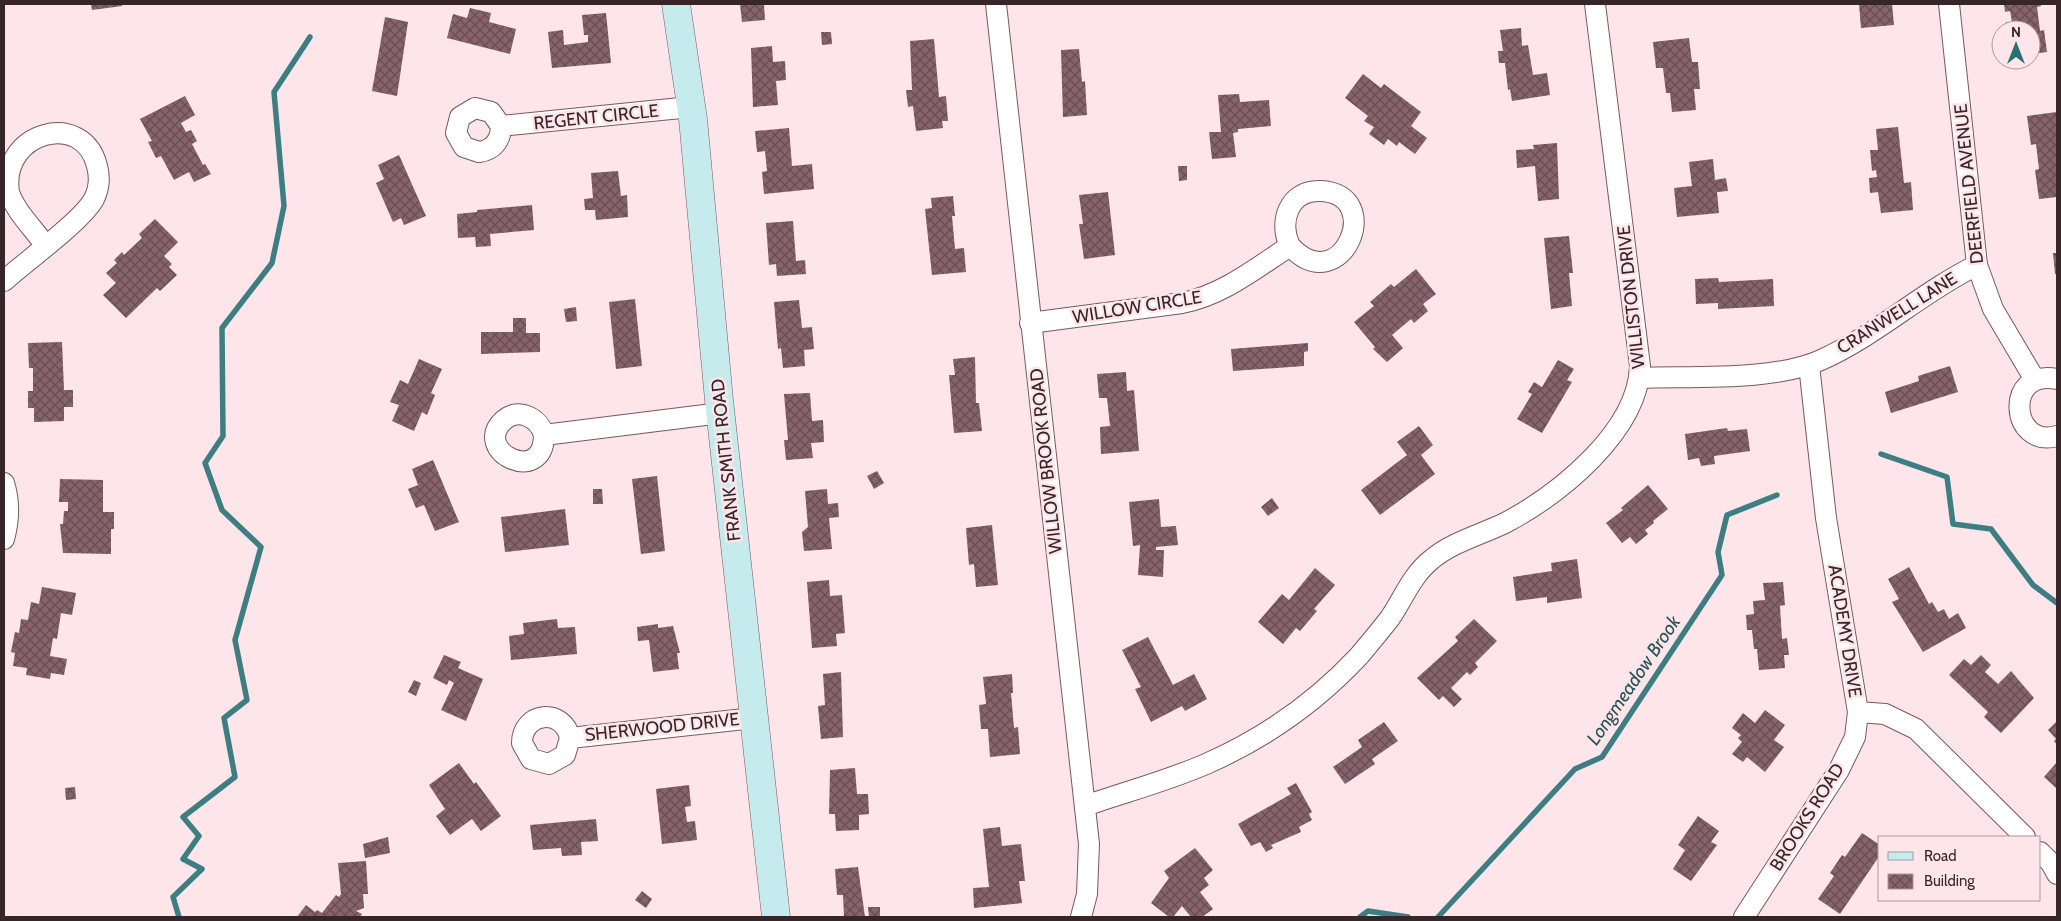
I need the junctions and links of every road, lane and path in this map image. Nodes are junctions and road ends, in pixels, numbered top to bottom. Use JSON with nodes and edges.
{"nodes":[{"id":1,"x":676,"y":4,"type":"edge"},
{"id":2,"x":996,"y":4,"type":"edge"},
{"id":3,"x":1595,"y":4,"type":"edge"},
{"id":4,"x":1949,"y":4,"type":"edge"},
{"id":5,"x":691,"y":107,"type":"junction"},
{"id":6,"x":500,"y":126,"type":"dead end"},
{"id":7,"x":46,"y":245,"type":"junction"},
{"id":8,"x":1290,"y":246,"type":"dead end"},
{"id":9,"x":1977,"y":266,"type":"junction"},
{"id":10,"x":4,"y":281,"type":"edge"},
{"id":11,"x":1030,"y":323,"type":"junction"},
{"id":12,"x":1809,"y":365,"type":"junction"},
{"id":13,"x":1640,"y":378,"type":"junction"},
{"id":14,"x":2057,"y":379,"type":"edge"},
{"id":15,"x":2035,"y":380,"type":"junction"},
{"id":16,"x":721,"y":413,"type":"junction"},
{"id":17,"x":544,"y":434,"type":"dead end"},
{"id":18,"x":2057,"y":436,"type":"edge"},
{"id":19,"x":4,"y":483,"type":"edge"},
{"id":20,"x":4,"y":539,"type":"edge"},
{"id":21,"x":1858,"y":712,"type":"junction"},
{"id":22,"x":754,"y":718,"type":"junction"},
{"id":23,"x":570,"y":738,"type":"dead end"},
{"id":24,"x":1085,"y":806,"type":"junction"},
{"id":25,"x":2024,"y":836,"type":"edge"},
{"id":26,"x":2041,"y":853,"type":"edge"},
{"id":27,"x":2057,"y":874,"type":"edge"},
{"id":28,"x":776,"y":917,"type":"edge"},
{"id":29,"x":1081,"y":917,"type":"edge"},
{"id":30,"x":1744,"y":917,"type":"edge"}],
"edges":[{"from":1,"to":5,"type":"street","name":"FRANK SMITH ROAD"},
{"from":2,"to":11,"type":"street","name":"WILLOW BROOK ROAD"},
{"from":3,"to":13,"type":"street","name":"WILLISTON DRIVE"},
{"from":4,"to":9,"type":"street","name":"DEERFIELD AVENUE"},
{"from":5,"to":6,"type":"street","name":"REGENT CIRCLE"},
{"from":5,"to":16,"type":"street","name":"FRANK SMITH ROAD"},
{"from":7,"to":7,"type":"street"},
{"from":7,"to":10,"type":"street"},
{"from":8,"to":11,"type":"street","name":"WILLOW CIRCLE"},
{"from":9,"to":12,"type":"street","name":"CRANWELL LANE"},
{"from":9,"to":15,"type":"street","name":"DEERFIELD AVENUE"},
{"from":11,"to":24,"type":"street","name":"WILLOW BROOK ROAD"},
{"from":12,"to":13,"type":"street","name":"CRANWELL LANE"},
{"from":12,"to":21,"type":"street","name":"ACADEMY DRIVE"},
{"from":13,"to":24,"type":"street","name":"WILLISTON DRIVE"},
{"from":14,"to":15,"type":"street"},
{"from":15,"to":18,"type":"street"},
{"from":16,"to":17,"type":"street"},
{"from":16,"to":22,"type":"street","name":"FRANK SMITH ROAD"},
{"from":19,"to":20,"type":"street"},
{"from":21,"to":25,"type":"street","name":"ACADEMY DRIVE"},
{"from":21,"to":30,"type":"street","name":"BROOKS ROAD"},
{"from":22,"to":23,"type":"street","name":"SHERWOOD DRIVE"},
{"from":22,"to":28,"type":"street","name":"FRANK SMITH ROAD"},
{"from":24,"to":29,"type":"street","name":"WILLOW BROOK ROAD"},
{"from":26,"to":27,"type":"street"}]}
